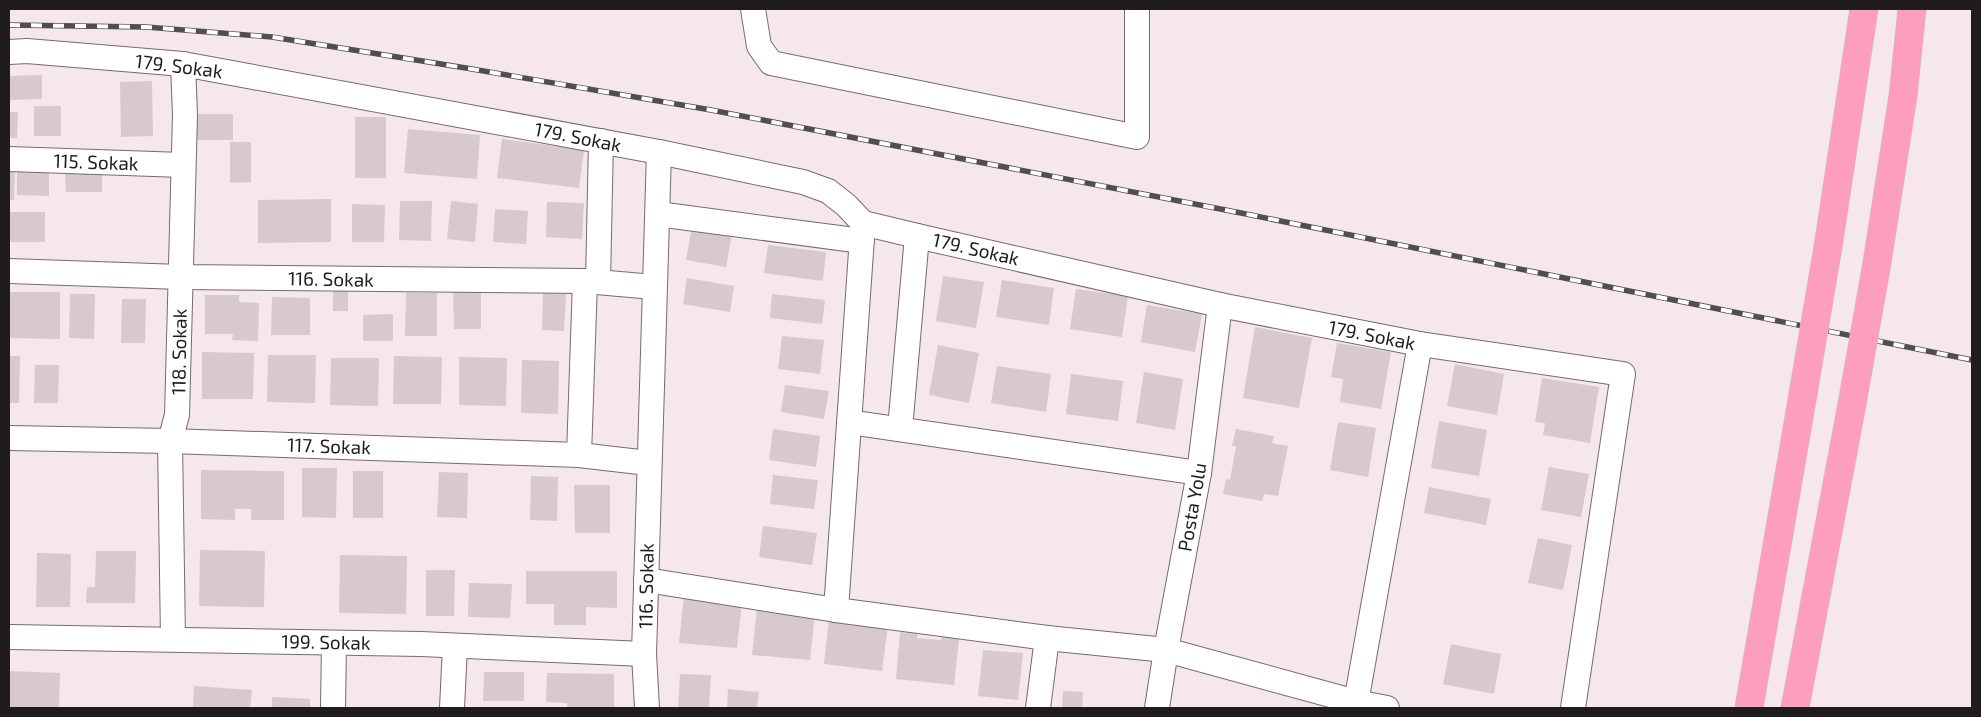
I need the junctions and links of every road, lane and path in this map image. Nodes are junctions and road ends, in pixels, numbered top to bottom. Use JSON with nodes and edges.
{"nodes":[{"id":1,"x":753,"y":9,"type":"edge"},
{"id":2,"x":1137,"y":9,"type":"edge"},
{"id":3,"x":1864,"y":9,"type":"edge"},
{"id":4,"x":1912,"y":9,"type":"edge"},
{"id":5,"x":9,"y":52,"type":"edge"},
{"id":6,"x":183,"y":64,"type":"junction"},
{"id":7,"x":602,"y":142,"type":"junction"},
{"id":8,"x":659,"y":152,"type":"junction"},
{"id":9,"x":9,"y":159,"type":"edge"},
{"id":10,"x":183,"y":165,"type":"junction"},
{"id":11,"x":658,"y":214,"type":"junction"},
{"id":12,"x":862,"y":232,"type":"junction"},
{"id":13,"x":917,"y":236,"type":"junction"},
{"id":14,"x":9,"y":271,"type":"edge"},
{"id":15,"x":180,"y":277,"type":"junction"},
{"id":16,"x":592,"y":282,"type":"junction"},
{"id":17,"x":654,"y":287,"type":"junction"},
{"id":18,"x":1220,"y":305,"type":"junction"},
{"id":19,"x":1420,"y":344,"type":"junction"},
{"id":20,"x":849,"y":422,"type":"junction"},
{"id":21,"x":900,"y":429,"type":"junction"},
{"id":22,"x":9,"y":438,"type":"edge"},
{"id":23,"x":170,"y":441,"type":"junction"},
{"id":24,"x":579,"y":455,"type":"junction"},
{"id":25,"x":648,"y":463,"type":"junction"},
{"id":26,"x":1199,"y":473,"type":"junction"},
{"id":27,"x":646,"y":580,"type":"junction"},
{"id":28,"x":836,"y":610,"type":"junction"},
{"id":29,"x":9,"y":637,"type":"edge"},
{"id":30,"x":1047,"y":638,"type":"junction"},
{"id":31,"x":173,"y":639,"type":"junction"},
{"id":32,"x":334,"y":643,"type":"junction"},
{"id":33,"x":455,"y":646,"type":"junction"},
{"id":34,"x":1166,"y":650,"type":"junction"},
{"id":35,"x":644,"y":654,"type":"junction"},
{"id":36,"x":1356,"y":705,"type":"edge"},
{"id":37,"x":333,"y":708,"type":"edge"},
{"id":38,"x":452,"y":708,"type":"edge"},
{"id":39,"x":647,"y":708,"type":"edge"},
{"id":40,"x":1038,"y":708,"type":"edge"},
{"id":41,"x":1157,"y":708,"type":"edge"},
{"id":42,"x":1387,"y":708,"type":"edge"},
{"id":43,"x":1573,"y":708,"type":"edge"},
{"id":44,"x":1749,"y":708,"type":"edge"},
{"id":45,"x":1795,"y":708,"type":"edge"}],
"edges":[{"from":1,"to":2,"type":"street"},
{"from":3,"to":44,"type":"highway","bridge":true},
{"from":4,"to":45,"type":"highway","bridge":true},
{"from":5,"to":6,"type":"street","name":"179. Sokak"},
{"from":6,"to":7,"type":"street","name":"179. Sokak"},
{"from":6,"to":10,"type":"street","name":"118. Sokak"},
{"from":7,"to":8,"type":"street","name":"179. Sokak"},
{"from":7,"to":16,"type":"street"},
{"from":8,"to":11,"type":"street","name":"116. Sokak"},
{"from":8,"to":12,"type":"street","name":"179. Sokak"},
{"from":9,"to":10,"type":"street","name":"115. Sokak"},
{"from":10,"to":15,"type":"street","name":"118. Sokak"},
{"from":11,"to":12,"type":"street"},
{"from":11,"to":17,"type":"street","name":"116. Sokak"},
{"from":12,"to":13,"type":"street","name":"179. Sokak"},
{"from":12,"to":20,"type":"street"},
{"from":13,"to":18,"type":"street","name":"179. Sokak"},
{"from":13,"to":21,"type":"street"},
{"from":14,"to":15,"type":"street","name":"116. Sokak"},
{"from":15,"to":16,"type":"street","name":"116. Sokak"},
{"from":15,"to":23,"type":"street","name":"118. Sokak"},
{"from":16,"to":17,"type":"street","name":"116. Sokak"},
{"from":16,"to":24,"type":"street"},
{"from":17,"to":25,"type":"street","name":"116. Sokak"},
{"from":18,"to":19,"type":"street","name":"179. Sokak"},
{"from":18,"to":26,"type":"street","name":"Posta Yolu"},
{"from":19,"to":36,"type":"street"},
{"from":19,"to":43,"type":"street","name":"179. Sokak"},
{"from":20,"to":21,"type":"street"},
{"from":20,"to":28,"type":"street"},
{"from":21,"to":26,"type":"street"},
{"from":22,"to":23,"type":"street","name":"117. Sokak"},
{"from":23,"to":24,"type":"street","name":"117. Sokak"},
{"from":23,"to":31,"type":"street","name":"118. Sokak"},
{"from":24,"to":25,"type":"street","name":"117. Sokak"},
{"from":25,"to":27,"type":"street","name":"116. Sokak"},
{"from":26,"to":34,"type":"street","name":"Posta Yolu"},
{"from":27,"to":28,"type":"street"},
{"from":27,"to":35,"type":"street","name":"116. Sokak"},
{"from":28,"to":30,"type":"street"},
{"from":29,"to":31,"type":"street","name":"199. Sokak"},
{"from":30,"to":34,"type":"street"},
{"from":30,"to":40,"type":"street"},
{"from":31,"to":32,"type":"street","name":"199. Sokak"},
{"from":32,"to":33,"type":"street","name":"199. Sokak"},
{"from":32,"to":37,"type":"street"},
{"from":33,"to":35,"type":"street","name":"199. Sokak"},
{"from":33,"to":38,"type":"street"},
{"from":34,"to":36,"type":"street"},
{"from":34,"to":41,"type":"street","name":"Posta Yolu"},
{"from":35,"to":39,"type":"street","name":"116. Sokak"},
{"from":36,"to":42,"type":"street"}]}
